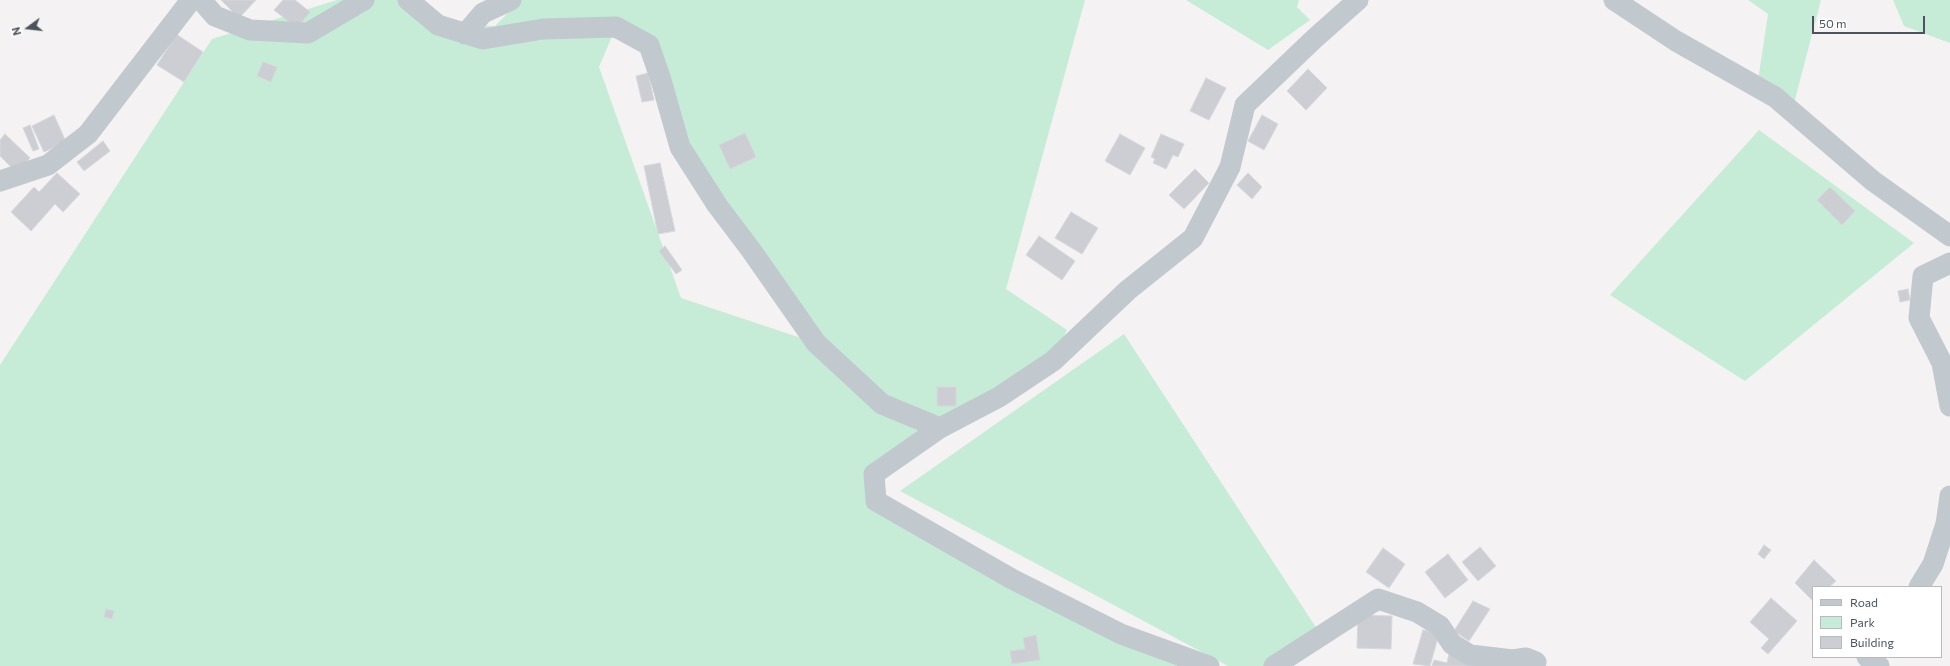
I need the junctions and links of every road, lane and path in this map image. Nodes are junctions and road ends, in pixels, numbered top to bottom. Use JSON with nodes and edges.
{"nodes":[{"id":1,"x":191,"y":0,"type":"edge"},
{"id":2,"x":202,"y":0,"type":"edge"},
{"id":3,"x":364,"y":0,"type":"edge"},
{"id":4,"x":408,"y":0,"type":"edge"},
{"id":5,"x":511,"y":0,"type":"edge"},
{"id":6,"x":1358,"y":0,"type":"edge"},
{"id":7,"x":1614,"y":0,"type":"edge"},
{"id":8,"x":478,"y":7,"type":"edge"},
{"id":9,"x":465,"y":34,"type":"junction"},
{"id":10,"x":0,"y":182,"type":"edge"},
{"id":11,"x":1950,"y":236,"type":"edge"},
{"id":12,"x":1950,"y":263,"type":"edge"},
{"id":13,"x":1950,"y":406,"type":"edge"},
{"id":14,"x":940,"y":428,"type":"junction"},
{"id":15,"x":1950,"y":496,"type":"edge"},
{"id":16,"x":1920,"y":586,"type":"edge"},
{"id":17,"x":1868,"y":658,"type":"edge"},
{"id":18,"x":1536,"y":662,"type":"dead end"},
{"id":19,"x":1210,"y":666,"type":"edge"},
{"id":20,"x":1274,"y":666,"type":"edge"},
{"id":21,"x":1879,"y":666,"type":"edge"}],
"edges":[{"from":1,"to":10,"type":"street"},
{"from":2,"to":3,"type":"street"},
{"from":4,"to":9,"type":"street"},
{"from":5,"to":8,"type":"street"},
{"from":6,"to":14,"type":"street"},
{"from":7,"to":11,"type":"street"},
{"from":8,"to":9,"type":"street"},
{"from":9,"to":14,"type":"street"},
{"from":12,"to":13,"type":"street"},
{"from":14,"to":19,"type":"street"},
{"from":15,"to":16,"type":"street"},
{"from":17,"to":21,"type":"street"},
{"from":18,"to":20,"type":"street"}]}
